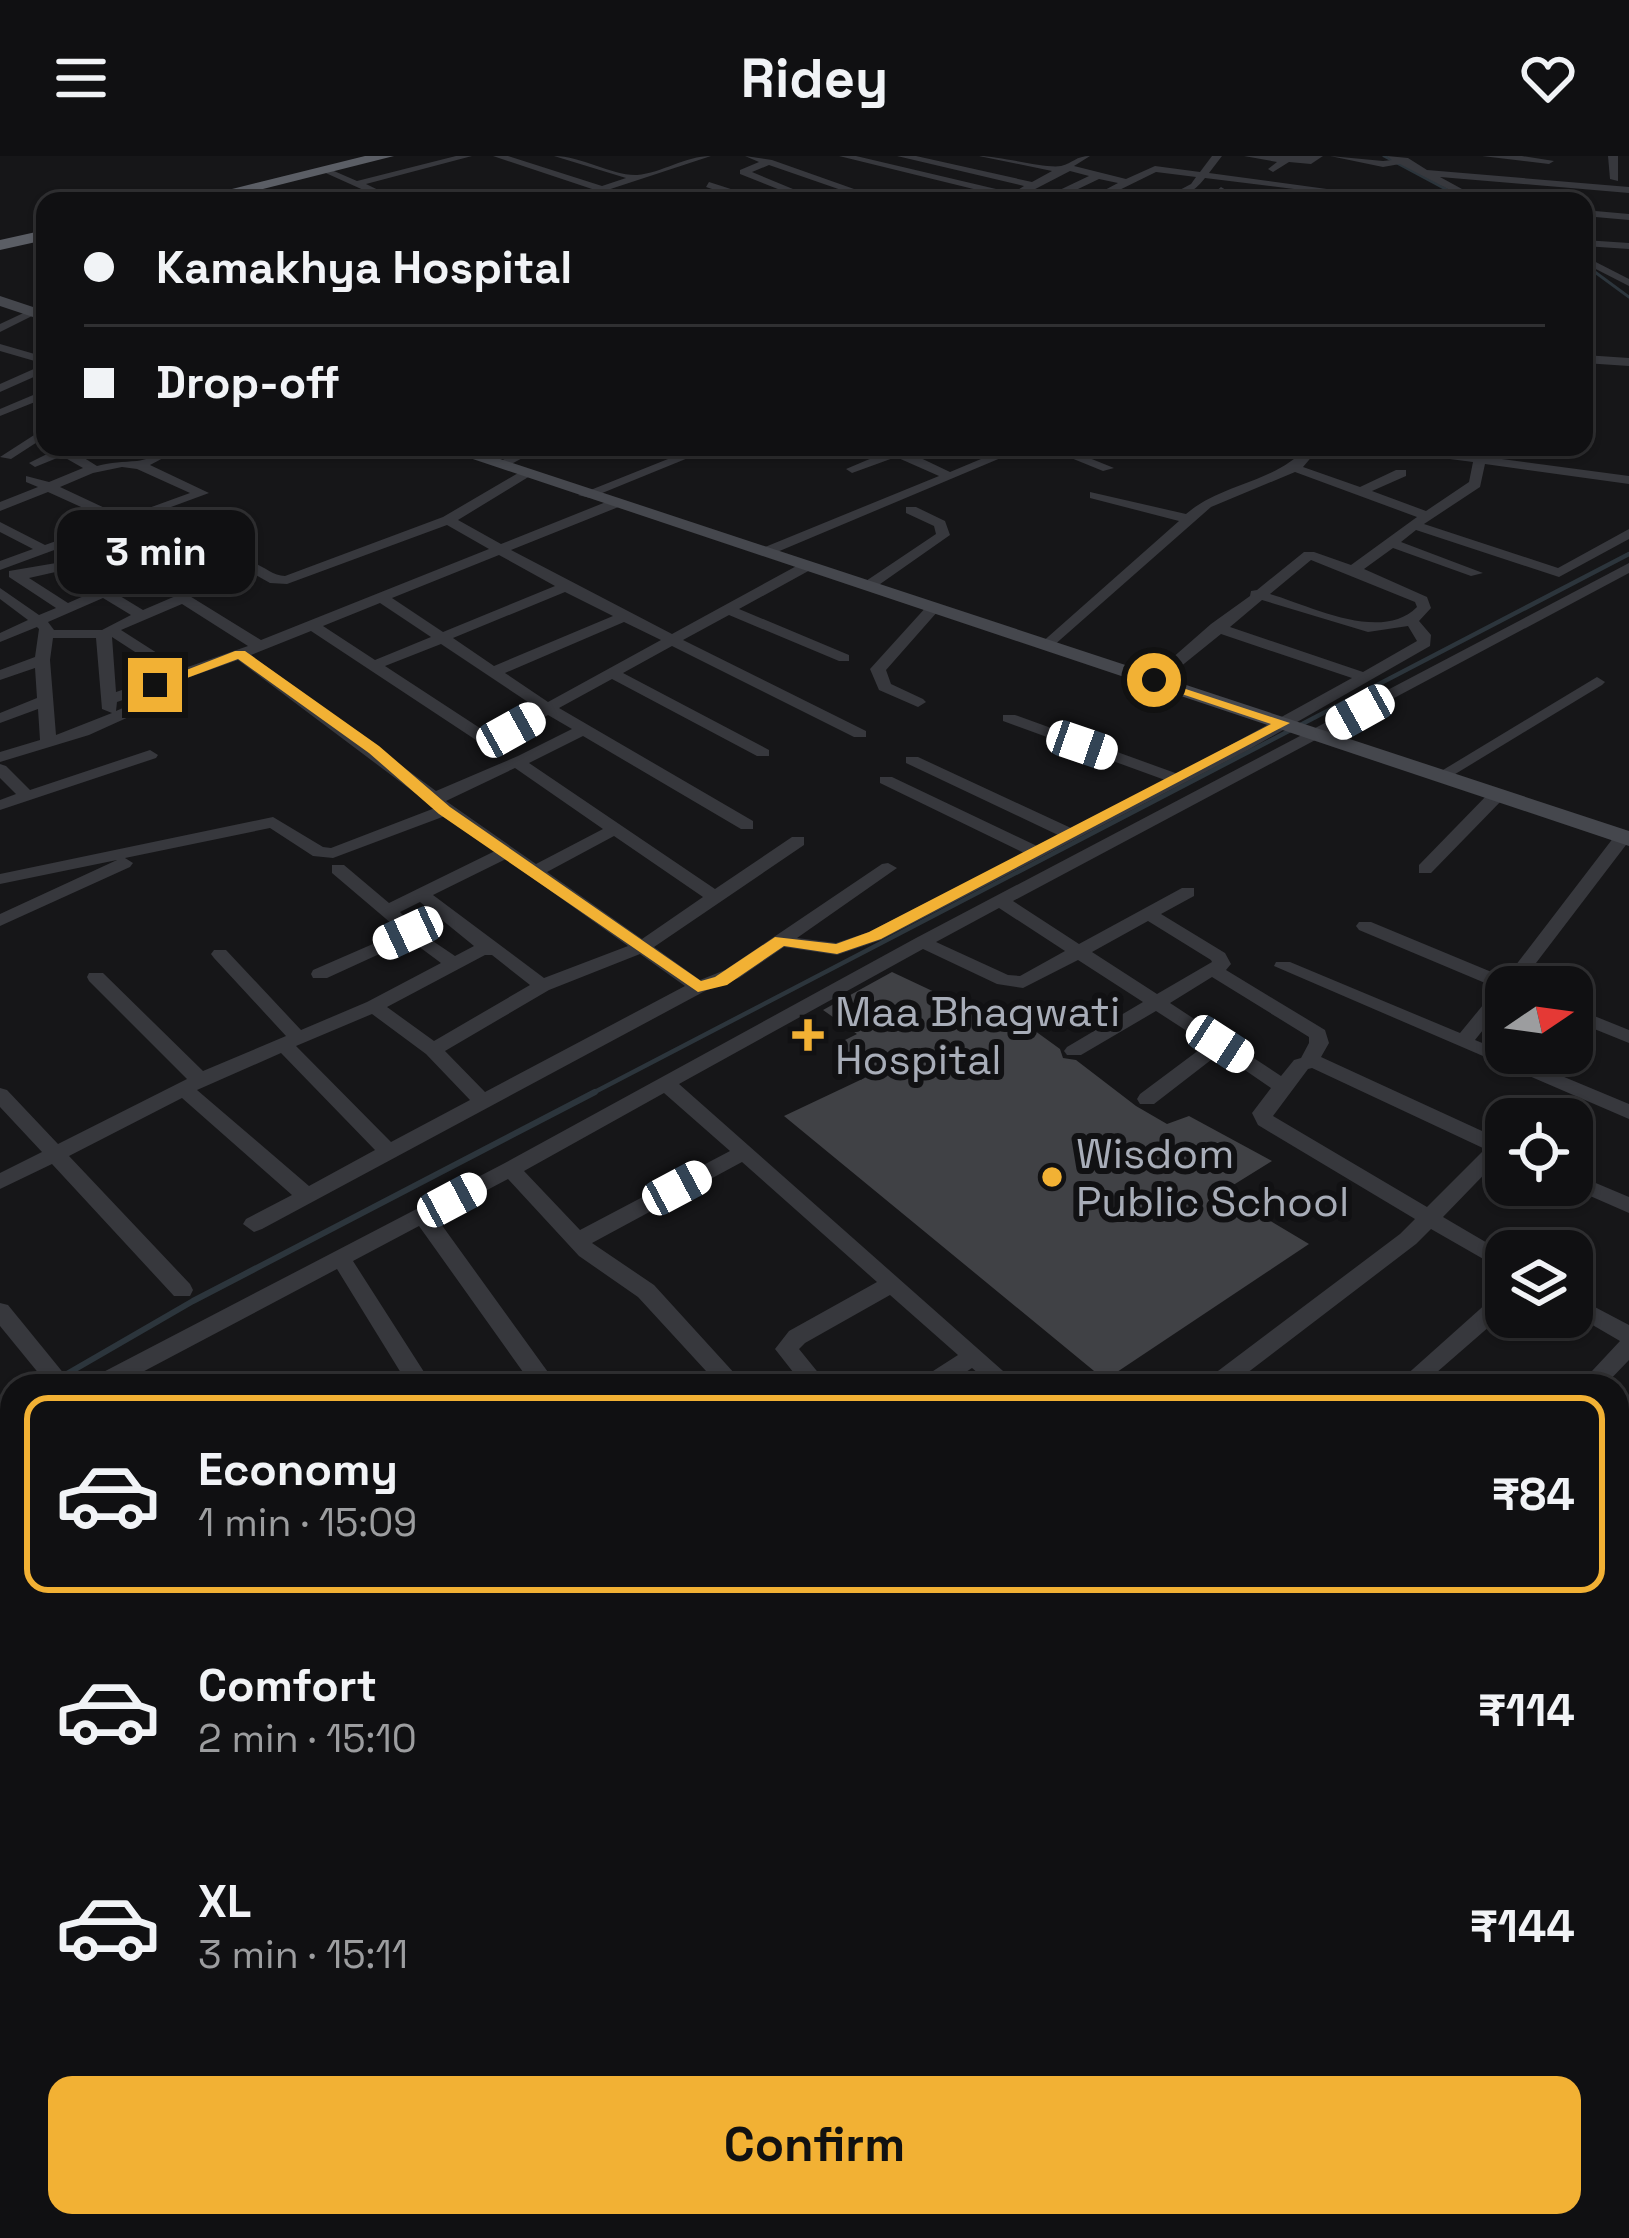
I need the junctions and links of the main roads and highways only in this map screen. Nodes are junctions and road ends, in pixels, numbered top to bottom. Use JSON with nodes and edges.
{"nodes":[{"id":1,"x":386,"y":156,"type":"edge"},
{"id":2,"x":231,"y":192,"type":"edge"},
{"id":3,"x":36,"y":237,"type":"edge"},
{"id":4,"x":0,"y":246,"type":"edge"},
{"id":5,"x":0,"y":301,"type":"edge"},
{"id":6,"x":36,"y":312,"type":"edge"},
{"id":7,"x":486,"y":456,"type":"edge"},
{"id":8,"x":1626,"y":838,"type":"edge"}],
"edges":[{"from":1,"to":2,"type":"highway"},
{"from":3,"to":4,"type":"highway"},
{"from":5,"to":6,"type":"main road"},
{"from":7,"to":8,"type":"main road"}]}
